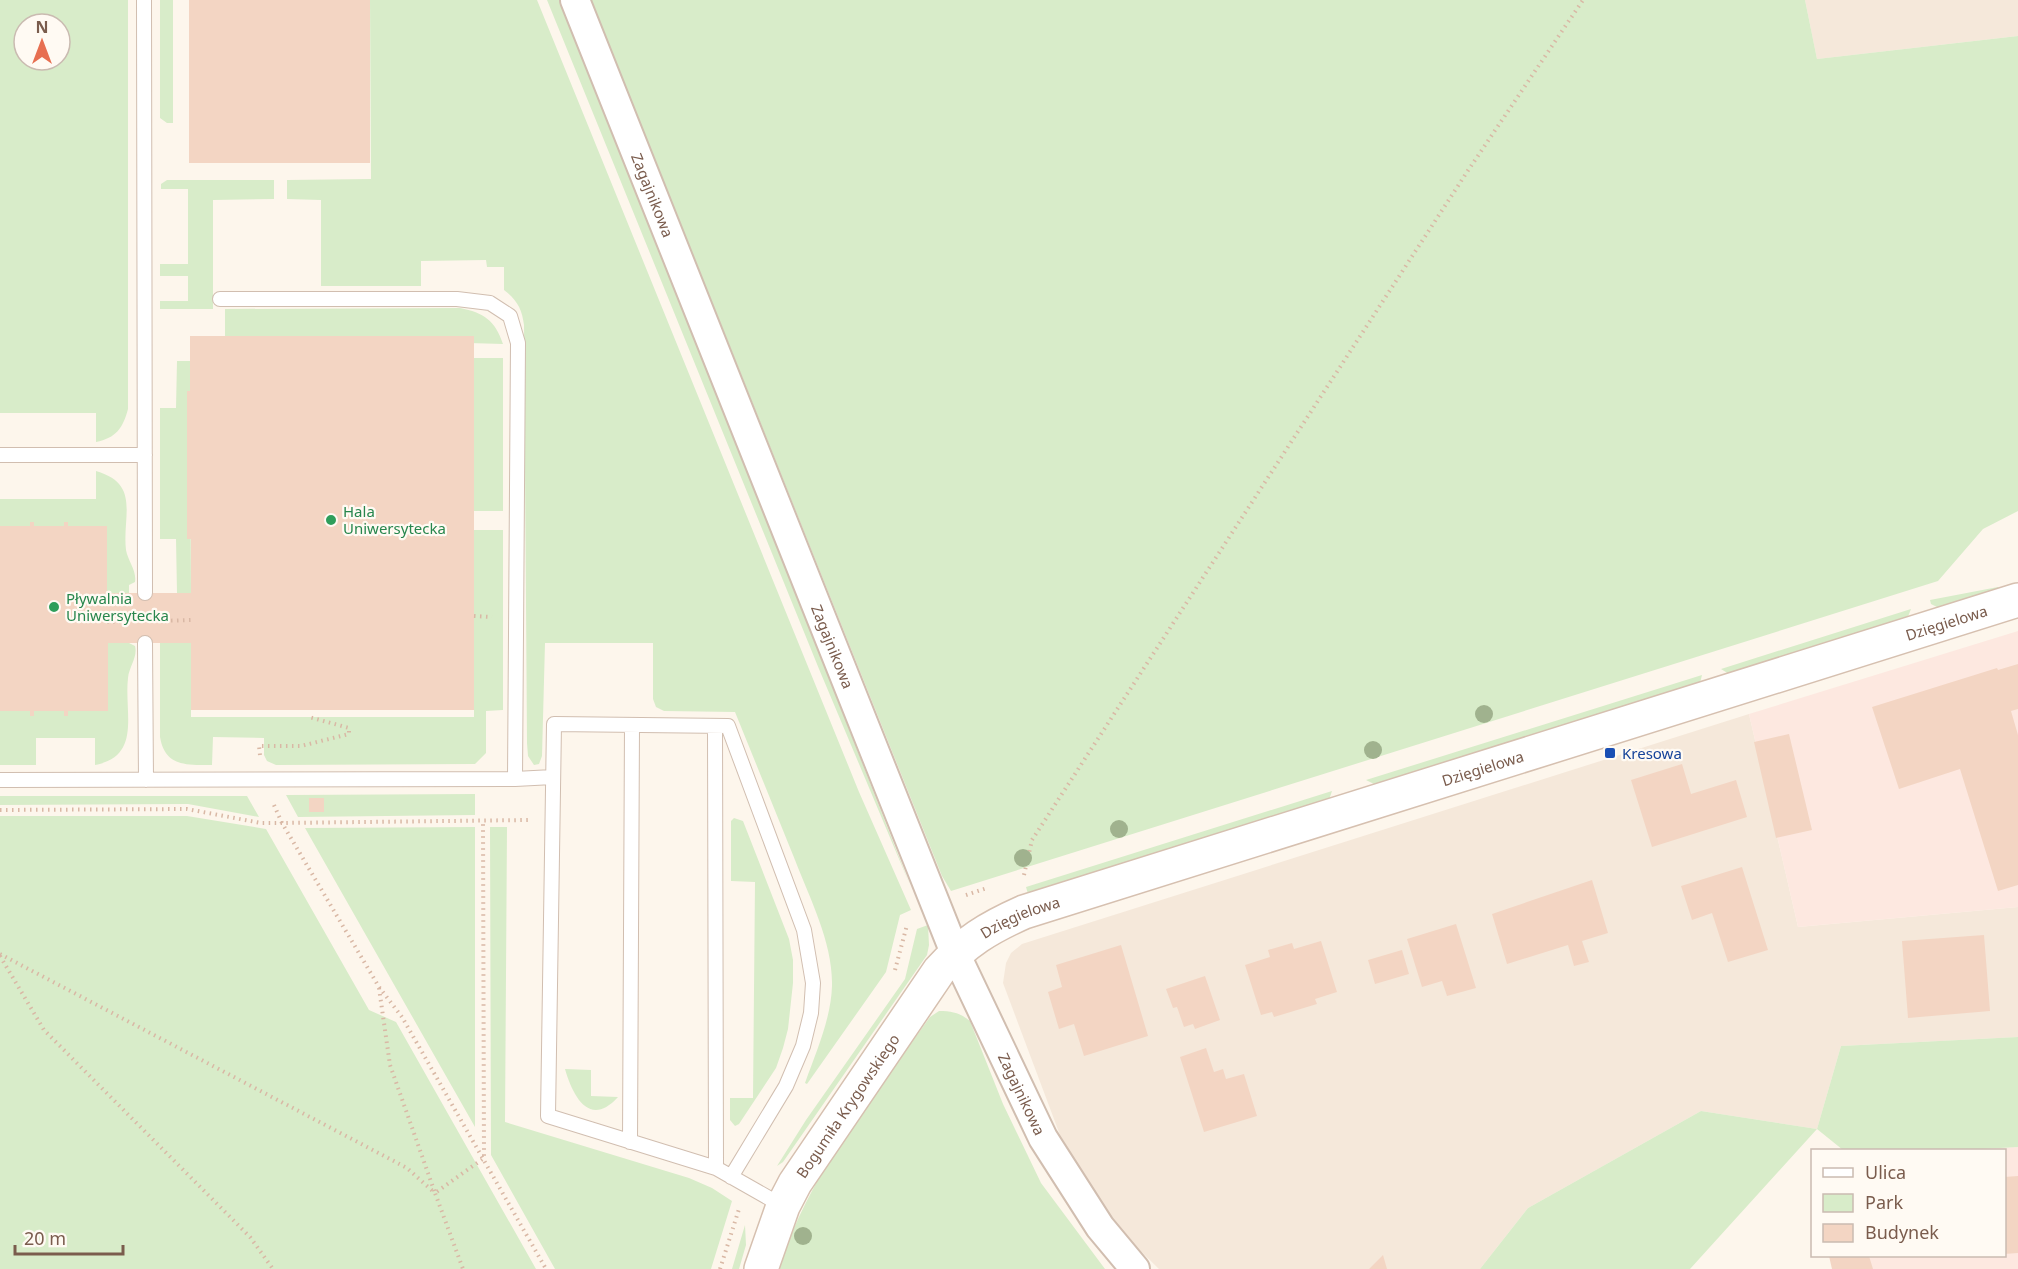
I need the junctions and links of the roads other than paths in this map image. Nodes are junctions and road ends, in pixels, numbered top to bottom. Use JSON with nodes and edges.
{"nodes":[{"id":1,"x":144,"y":0,"type":"edge"},
{"id":2,"x":575,"y":0,"type":"edge"},
{"id":3,"x":220,"y":299,"type":"dead end"},
{"id":4,"x":0,"y":455,"type":"edge"},
{"id":5,"x":145,"y":455,"type":"junction"},
{"id":6,"x":145,"y":593,"type":"dead end"},
{"id":7,"x":2018,"y":600,"type":"edge"},
{"id":8,"x":145,"y":642,"type":"dead end"},
{"id":9,"x":632,"y":725,"type":"junction"},
{"id":10,"x":715,"y":727,"type":"junction"},
{"id":11,"x":553,"y":777,"type":"junction"},
{"id":12,"x":514,"y":779,"type":"junction"},
{"id":13,"x":0,"y":780,"type":"edge"},
{"id":14,"x":146,"y":780,"type":"junction"},
{"id":15,"x":956,"y":953,"type":"junction"},
{"id":16,"x":630,"y":1142,"type":"junction"},
{"id":17,"x":716,"y":1168,"type":"junction"},
{"id":18,"x":731,"y":1177,"type":"junction"},
{"id":19,"x":783,"y":1206,"type":"junction"},
{"id":20,"x":761,"y":1269,"type":"edge"},
{"id":21,"x":1135,"y":1269,"type":"edge"}],
"edges":[{"from":1,"to":5,"type":"lane"},
{"from":2,"to":15,"type":"street","name":"Zagajnikowa"},
{"from":3,"to":12,"type":"lane"},
{"from":4,"to":5,"type":"lane"},
{"from":5,"to":6,"type":"lane"},
{"from":7,"to":15,"type":"street","name":"Dzięgielowa"},
{"from":8,"to":14,"type":"lane"},
{"from":9,"to":10,"type":"lane"},
{"from":9,"to":11,"type":"lane"},
{"from":9,"to":16,"type":"lane"},
{"from":10,"to":17,"type":"lane"},
{"from":10,"to":18,"type":"lane"},
{"from":11,"to":12,"type":"lane"},
{"from":11,"to":16,"type":"lane"},
{"from":12,"to":14,"type":"lane"},
{"from":13,"to":14,"type":"lane"},
{"from":15,"to":19,"type":"street","name":"Bogumiła Krygowskiego"},
{"from":15,"to":21,"type":"street","name":"Zagajnikowa"},
{"from":16,"to":17,"type":"lane"},
{"from":17,"to":18,"type":"lane"},
{"from":18,"to":19,"type":"lane"},
{"from":19,"to":20,"type":"street","name":"Bogumiła Krygowskiego"}]}
